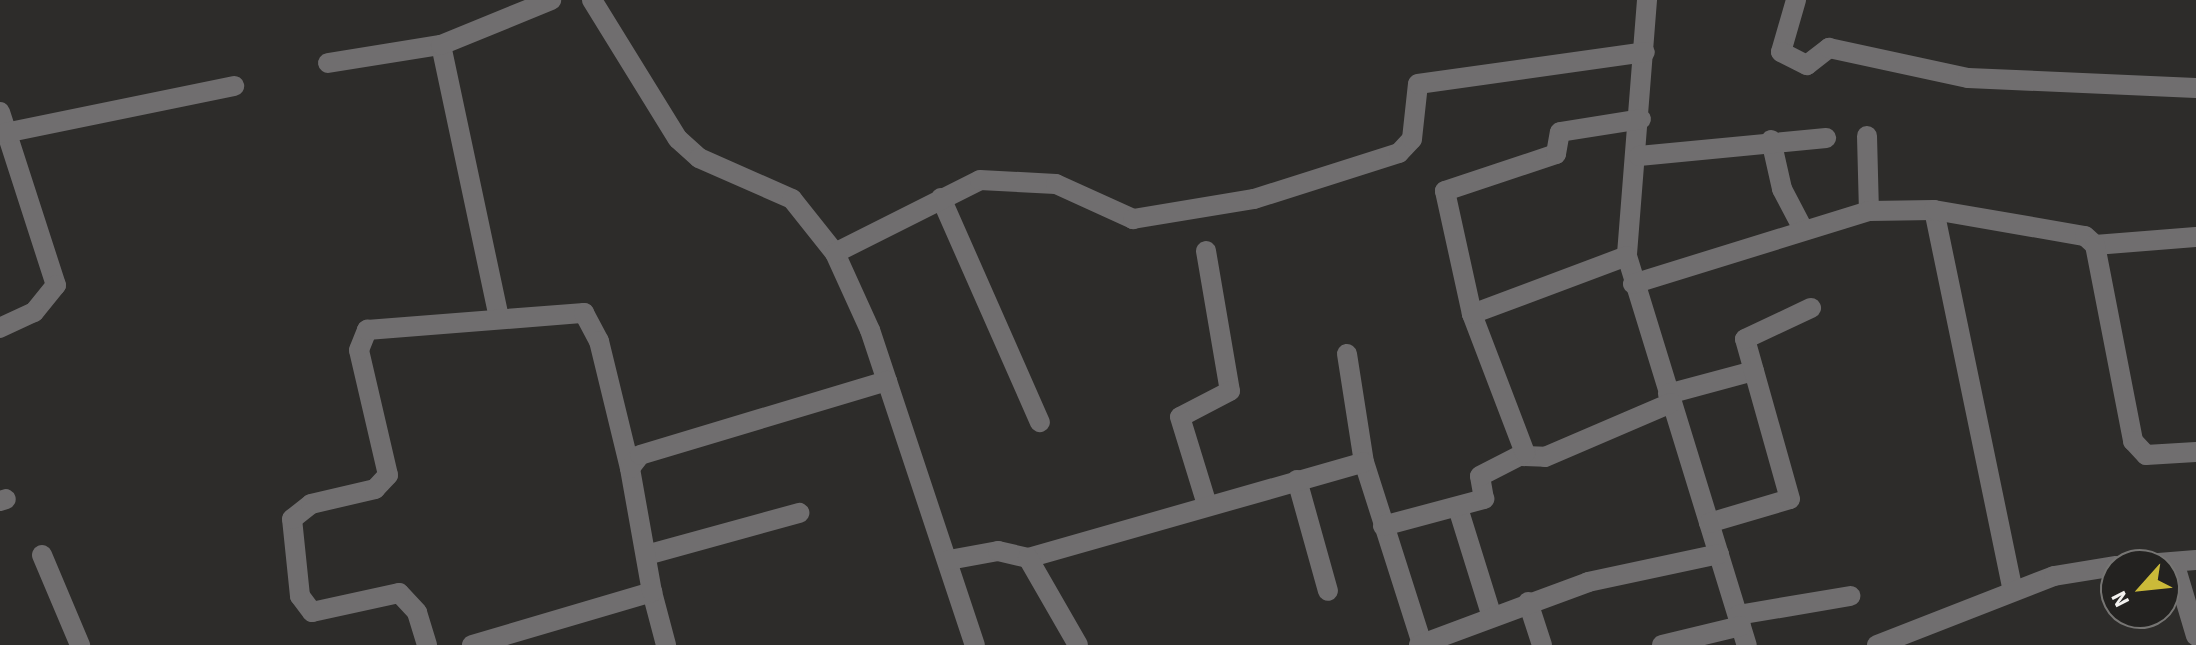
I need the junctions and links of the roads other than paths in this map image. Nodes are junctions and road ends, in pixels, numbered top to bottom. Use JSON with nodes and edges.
{"nodes":[{"id":1,"x":551,"y":0,"type":"edge"},
{"id":2,"x":1647,"y":0,"type":"edge"},
{"id":3,"x":1796,"y":0,"type":"edge"},
{"id":4,"x":597,"y":1,"type":"edge"},
{"id":5,"x":441,"y":45,"type":"junction"},
{"id":6,"x":1645,"y":52,"type":"junction"},
{"id":7,"x":328,"y":63,"type":"dead end"},
{"id":8,"x":234,"y":86,"type":"dead end"},
{"id":9,"x":2196,"y":88,"type":"edge"},
{"id":10,"x":0,"y":112,"type":"edge"},
{"id":11,"x":1641,"y":119,"type":"junction"},
{"id":12,"x":5,"y":133,"type":"junction"},
{"id":13,"x":1867,"y":136,"type":"dead end"},
{"id":14,"x":1826,"y":138,"type":"dead end"},
{"id":15,"x":1771,"y":140,"type":"junction"},
{"id":16,"x":1639,"y":156,"type":"junction"},
{"id":17,"x":941,"y":198,"type":"junction"},
{"id":18,"x":1934,"y":210,"type":"junction"},
{"id":19,"x":1869,"y":211,"type":"junction"},
{"id":20,"x":1803,"y":229,"type":"junction"},
{"id":21,"x":2196,"y":237,"type":"edge"},
{"id":22,"x":2095,"y":245,"type":"junction"},
{"id":23,"x":1206,"y":251,"type":"dead end"},
{"id":24,"x":835,"y":253,"type":"junction"},
{"id":25,"x":1627,"y":256,"type":"junction"},
{"id":26,"x":1633,"y":284,"type":"junction"},
{"id":27,"x":1811,"y":308,"type":"dead end"},
{"id":28,"x":1472,"y":314,"type":"junction"},
{"id":29,"x":499,"y":318,"type":"junction"},
{"id":30,"x":0,"y":328,"type":"edge"},
{"id":31,"x":1347,"y":354,"type":"dead end"},
{"id":32,"x":1754,"y":371,"type":"junction"},
{"id":33,"x":887,"y":381,"type":"junction"},
{"id":34,"x":1670,"y":399,"type":"junction"},
{"id":35,"x":1040,"y":422,"type":"dead end"},
{"id":36,"x":2196,"y":452,"type":"edge"},
{"id":37,"x":1522,"y":456,"type":"junction"},
{"id":38,"x":1364,"y":462,"type":"junction"},
{"id":39,"x":630,"y":468,"type":"junction"},
{"id":40,"x":1297,"y":480,"type":"junction"},
{"id":41,"x":1207,"y":505,"type":"junction"},
{"id":42,"x":1458,"y":508,"type":"junction"},
{"id":43,"x":799,"y":513,"type":"dead end"},
{"id":44,"x":1709,"y":523,"type":"junction"},
{"id":45,"x":1383,"y":526,"type":"junction"},
{"id":46,"x":650,"y":554,"type":"junction"},
{"id":47,"x":1719,"y":554,"type":"junction"},
{"id":48,"x":42,"y":555,"type":"dead end"},
{"id":49,"x":1028,"y":558,"type":"junction"},
{"id":50,"x":949,"y":560,"type":"junction"},
{"id":51,"x":2100,"y":570,"type":"edge"},
{"id":52,"x":2180,"y":582,"type":"edge"},
{"id":53,"x":2013,"y":590,"type":"junction"},
{"id":54,"x":1328,"y":591,"type":"dead end"},
{"id":55,"x":652,"y":592,"type":"junction"},
{"id":56,"x":1850,"y":596,"type":"dead end"},
{"id":57,"x":1528,"y":602,"type":"junction"},
{"id":58,"x":1492,"y":617,"type":"junction"},
{"id":59,"x":1742,"y":629,"type":"edge"},
{"id":60,"x":545,"y":635,"type":"edge"},
{"id":61,"x":2196,"y":636,"type":"edge"},
{"id":62,"x":1421,"y":644,"type":"edge"},
{"id":63,"x":80,"y":645,"type":"edge"},
{"id":64,"x":427,"y":645,"type":"edge"},
{"id":65,"x":472,"y":645,"type":"edge"},
{"id":66,"x":666,"y":645,"type":"edge"},
{"id":67,"x":975,"y":645,"type":"edge"},
{"id":68,"x":1078,"y":645,"type":"edge"},
{"id":69,"x":1542,"y":645,"type":"edge"},
{"id":70,"x":1662,"y":645,"type":"edge"},
{"id":71,"x":1877,"y":645,"type":"edge"}],
"edges":[{"from":1,"to":5,"type":"street"},
{"from":2,"to":6,"type":"street"},
{"from":3,"to":9,"type":"street"},
{"from":4,"to":24,"type":"street"},
{"from":5,"to":7,"type":"street"},
{"from":5,"to":29,"type":"street"},
{"from":6,"to":11,"type":"street"},
{"from":6,"to":17,"type":"street"},
{"from":8,"to":12,"type":"street"},
{"from":10,"to":12,"type":"street"},
{"from":11,"to":16,"type":"street"},
{"from":11,"to":28,"type":"street"},
{"from":12,"to":30,"type":"street"},
{"from":13,"to":19,"type":"street"},
{"from":14,"to":15,"type":"street"},
{"from":15,"to":16,"type":"street"},
{"from":15,"to":20,"type":"street"},
{"from":16,"to":25,"type":"street"},
{"from":17,"to":24,"type":"street"},
{"from":17,"to":35,"type":"street"},
{"from":18,"to":19,"type":"street"},
{"from":18,"to":22,"type":"street"},
{"from":18,"to":53,"type":"street"},
{"from":19,"to":20,"type":"street"},
{"from":20,"to":26,"type":"street"},
{"from":21,"to":22,"type":"street"},
{"from":22,"to":36,"type":"street"},
{"from":23,"to":41,"type":"street"},
{"from":24,"to":33,"type":"street"},
{"from":25,"to":26,"type":"street"},
{"from":25,"to":28,"type":"street"},
{"from":26,"to":34,"type":"street"},
{"from":27,"to":32,"type":"street"},
{"from":28,"to":37,"type":"street"},
{"from":29,"to":39,"type":"street"},
{"from":29,"to":64,"type":"street"},
{"from":31,"to":38,"type":"street"},
{"from":32,"to":34,"type":"street"},
{"from":32,"to":44,"type":"street"},
{"from":33,"to":39,"type":"street"},
{"from":33,"to":50,"type":"street"},
{"from":34,"to":37,"type":"street"},
{"from":34,"to":44,"type":"street"},
{"from":37,"to":42,"type":"street"},
{"from":38,"to":40,"type":"street"},
{"from":38,"to":45,"type":"street"},
{"from":39,"to":46,"type":"street"},
{"from":40,"to":41,"type":"street"},
{"from":40,"to":54,"type":"street"},
{"from":41,"to":49,"type":"street"},
{"from":42,"to":45,"type":"street"},
{"from":42,"to":58,"type":"street"},
{"from":43,"to":46,"type":"street"},
{"from":44,"to":47,"type":"street"},
{"from":45,"to":62,"type":"street"},
{"from":46,"to":55,"type":"street"},
{"from":47,"to":57,"type":"street"},
{"from":47,"to":59,"type":"street"},
{"from":48,"to":63,"type":"street"},
{"from":49,"to":50,"type":"street"},
{"from":49,"to":68,"type":"street"},
{"from":50,"to":67,"type":"street"},
{"from":51,"to":53,"type":"street"},
{"from":52,"to":61,"type":"street"},
{"from":53,"to":71,"type":"street"},
{"from":55,"to":60,"type":"street"},
{"from":55,"to":66,"type":"street"},
{"from":56,"to":59,"type":"street"},
{"from":57,"to":58,"type":"street"},
{"from":57,"to":69,"type":"street"},
{"from":58,"to":62,"type":"street"},
{"from":59,"to":70,"type":"street"},
{"from":60,"to":65,"type":"street"}]}
